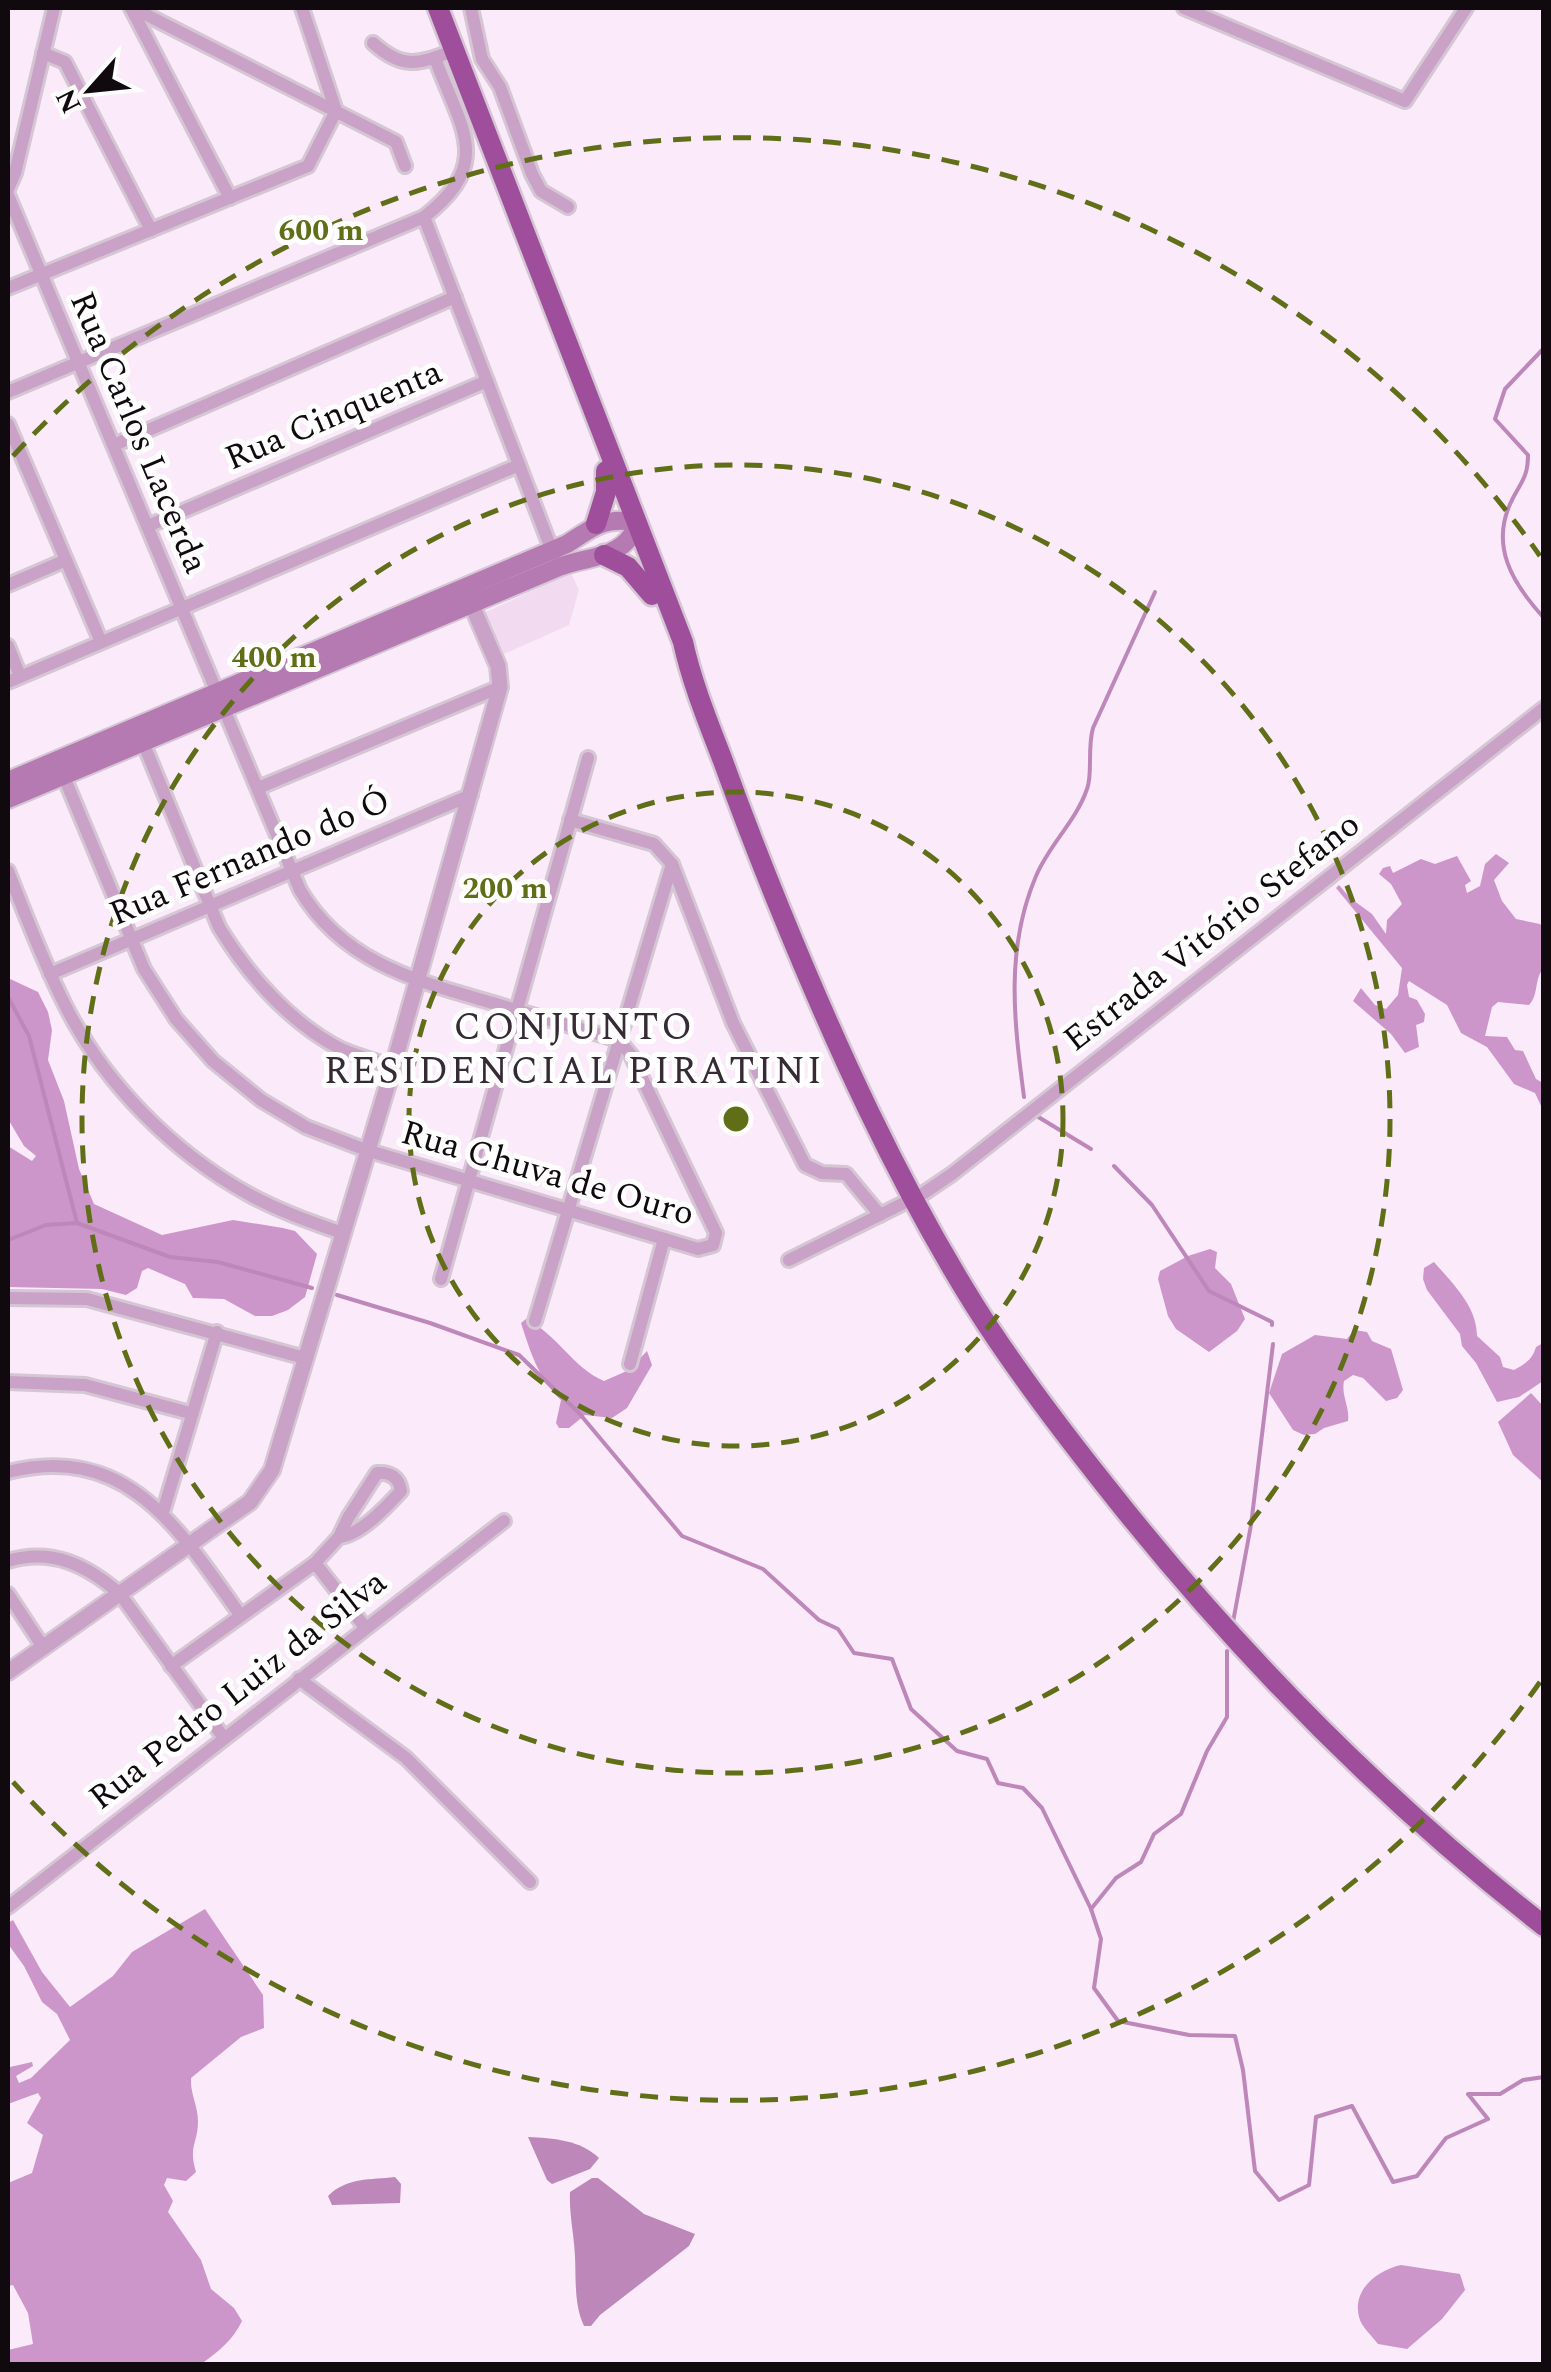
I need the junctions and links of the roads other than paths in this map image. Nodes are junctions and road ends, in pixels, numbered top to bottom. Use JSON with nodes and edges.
{"nodes":[{"id":1,"x":54,"y":8,"type":"edge"},
{"id":2,"x":132,"y":8,"type":"edge"},
{"id":3,"x":302,"y":8,"type":"edge"},
{"id":4,"x":438,"y":8,"type":"edge"},
{"id":5,"x":471,"y":8,"type":"edge"},
{"id":6,"x":1184,"y":8,"type":"edge"},
{"id":7,"x":1466,"y":8,"type":"edge"},
{"id":8,"x":373,"y":42,"type":"dead end"},
{"id":9,"x":43,"y":53,"type":"junction"},
{"id":10,"x":449,"y":59,"type":"junction"},
{"id":11,"x":482,"y":60,"type":"junction"},
{"id":12,"x":336,"y":111,"type":"junction"},
{"id":13,"x":405,"y":166,"type":"dead end"},
{"id":14,"x":532,"y":174,"type":"junction"},
{"id":15,"x":505,"y":185,"type":"junction"},
{"id":16,"x":8,"y":192,"type":"edge"},
{"id":17,"x":230,"y":198,"type":"junction"},
{"id":18,"x":568,"y":207,"type":"dead end"},
{"id":19,"x":424,"y":217,"type":"junction"},
{"id":20,"x":151,"y":230,"type":"junction"},
{"id":21,"x":41,"y":275,"type":"junction"},
{"id":22,"x":8,"y":288,"type":"edge"},
{"id":23,"x":455,"y":297,"type":"junction"},
{"id":24,"x":562,"y":335,"type":"junction"},
{"id":25,"x":79,"y":362,"type":"junction"},
{"id":26,"x":487,"y":380,"type":"junction"},
{"id":27,"x":8,"y":392,"type":"edge"},
{"id":28,"x":8,"y":424,"type":"edge"},
{"id":29,"x":114,"y":445,"type":"junction"},
{"id":30,"x":519,"y":464,"type":"junction"},
{"id":31,"x":606,"y":470,"type":"junction"},
{"id":32,"x":596,"y":524,"type":"junction"},
{"id":33,"x":148,"y":526,"type":"junction"},
{"id":34,"x":632,"y":527,"type":"junction"},
{"id":35,"x":604,"y":555,"type":"junction"},
{"id":36,"x":556,"y":559,"type":"junction"},
{"id":37,"x":66,"y":560,"type":"junction"},
{"id":38,"x":8,"y":585,"type":"edge"},
{"id":39,"x":468,"y":596,"type":"junction"},
{"id":40,"x":652,"y":596,"type":"junction"},
{"id":41,"x":182,"y":608,"type":"junction"},
{"id":42,"x":101,"y":642,"type":"junction"},
{"id":43,"x":8,"y":646,"type":"edge"},
{"id":44,"x":690,"y":676,"type":"junction"},
{"id":45,"x":14,"y":679,"type":"edge"},
{"id":46,"x":500,"y":687,"type":"junction"},
{"id":47,"x":221,"y":700,"type":"junction"},
{"id":48,"x":1544,"y":708,"type":"edge"},
{"id":49,"x":140,"y":734,"type":"junction"},
{"id":50,"x":588,"y":758,"type":"dead end"},
{"id":51,"x":60,"y":768,"type":"junction"},
{"id":52,"x":8,"y":781,"type":"edge"},
{"id":53,"x":258,"y":788,"type":"junction"},
{"id":54,"x":471,"y":795,"type":"junction"},
{"id":55,"x":8,"y":799,"type":"edge"},
{"id":56,"x":570,"y":820,"type":"junction"},
{"id":57,"x":672,"y":864,"type":"junction"},
{"id":58,"x":292,"y":870,"type":"junction"},
{"id":59,"x":8,"y":871,"type":"edge"},
{"id":60,"x":210,"y":904,"type":"junction"},
{"id":61,"x":131,"y":938,"type":"junction"},
{"id":62,"x":50,"y":974,"type":"junction"},
{"id":63,"x":418,"y":981,"type":"junction"},
{"id":64,"x":517,"y":1010,"type":"junction"},
{"id":65,"x":619,"y":1040,"type":"junction"},
{"id":66,"x":393,"y":1067,"type":"junction"},
{"id":67,"x":366,"y":1150,"type":"junction"},
{"id":68,"x":468,"y":1181,"type":"junction"},
{"id":69,"x":913,"y":1198,"type":"junction"},
{"id":70,"x":568,"y":1210,"type":"junction"},
{"id":71,"x":880,"y":1215,"type":"junction"},
{"id":72,"x":342,"y":1233,"type":"junction"},
{"id":73,"x":664,"y":1238,"type":"junction"},
{"id":74,"x":789,"y":1260,"type":"dead end"},
{"id":75,"x":441,"y":1278,"type":"dead end"},
{"id":76,"x":8,"y":1298,"type":"edge"},
{"id":77,"x":535,"y":1321,"type":"dead end"},
{"id":78,"x":217,"y":1332,"type":"junction"},
{"id":79,"x":306,"y":1358,"type":"junction"},
{"id":80,"x":630,"y":1364,"type":"dead end"},
{"id":81,"x":8,"y":1382,"type":"edge"},
{"id":82,"x":190,"y":1413,"type":"junction"},
{"id":83,"x":8,"y":1472,"type":"edge"},
{"id":84,"x":163,"y":1512,"type":"junction"},
{"id":85,"x":504,"y":1521,"type":"dead end"},
{"id":86,"x":339,"y":1537,"type":"junction"},
{"id":87,"x":189,"y":1544,"type":"junction"},
{"id":88,"x":8,"y":1562,"type":"edge"},
{"id":89,"x":315,"y":1563,"type":"junction"},
{"id":90,"x":8,"y":1594,"type":"edge"},
{"id":91,"x":120,"y":1594,"type":"junction"},
{"id":92,"x":241,"y":1616,"type":"junction"},
{"id":93,"x":364,"y":1627,"type":"junction"},
{"id":94,"x":43,"y":1647,"type":"junction"},
{"id":95,"x":171,"y":1666,"type":"junction"},
{"id":96,"x":8,"y":1672,"type":"edge"},
{"id":97,"x":299,"y":1679,"type":"junction"},
{"id":98,"x":224,"y":1738,"type":"junction"},
{"id":99,"x":530,"y":1882,"type":"dead end"},
{"id":100,"x":8,"y":1907,"type":"edge"},
{"id":101,"x":1544,"y":1926,"type":"edge"}],
"edges":[{"from":1,"to":9,"type":"street"},
{"from":2,"to":12,"type":"street"},
{"from":2,"to":17,"type":"street"},
{"from":3,"to":12,"type":"street"},
{"from":4,"to":10,"type":"highway"},
{"from":5,"to":11,"type":"street"},
{"from":6,"to":7,"type":"street"},
{"from":8,"to":10,"type":"street"},
{"from":9,"to":16,"type":"street"},
{"from":9,"to":20,"type":"street"},
{"from":10,"to":11,"type":"street"},
{"from":10,"to":15,"type":"highway"},
{"from":10,"to":19,"type":"street"},
{"from":11,"to":14,"type":"street"},
{"from":12,"to":13,"type":"street"},
{"from":12,"to":17,"type":"street"},
{"from":14,"to":15,"type":"street"},
{"from":14,"to":18,"type":"street"},
{"from":15,"to":24,"type":"highway"},
{"from":16,"to":21,"type":"street","name":"Rua Carlos Lacerda"},
{"from":17,"to":20,"type":"street"},
{"from":19,"to":23,"type":"street"},
{"from":19,"to":25,"type":"street"},
{"from":20,"to":21,"type":"street"},
{"from":21,"to":22,"type":"street"},
{"from":21,"to":25,"type":"street","name":"Rua Carlos Lacerda"},
{"from":23,"to":26,"type":"street"},
{"from":23,"to":29,"type":"street"},
{"from":24,"to":31,"type":"highway"},
{"from":24,"to":34,"type":"highway"},
{"from":25,"to":27,"type":"street"},
{"from":25,"to":29,"type":"street","name":"Rua Carlos Lacerda"},
{"from":26,"to":30,"type":"street"},
{"from":26,"to":33,"type":"street","name":"Rua Cinquenta"},
{"from":28,"to":37,"type":"street"},
{"from":29,"to":33,"type":"street","name":"Rua Carlos Lacerda"},
{"from":30,"to":36,"type":"street"},
{"from":30,"to":41,"type":"street"},
{"from":31,"to":32,"type":"highway"},
{"from":31,"to":34,"type":"highway"},
{"from":32,"to":34,"type":"main road"},
{"from":32,"to":36,"type":"main road"},
{"from":33,"to":41,"type":"street","name":"Rua Carlos Lacerda"},
{"from":34,"to":35,"type":"main road"},
{"from":34,"to":40,"type":"highway"},
{"from":34,"to":44,"type":"highway"},
{"from":35,"to":36,"type":"main road"},
{"from":35,"to":40,"type":"highway"},
{"from":36,"to":39,"type":"main road"},
{"from":37,"to":38,"type":"street"},
{"from":37,"to":42,"type":"street"},
{"from":39,"to":46,"type":"street"},
{"from":39,"to":47,"type":"main road"},
{"from":40,"to":44,"type":"highway"},
{"from":41,"to":42,"type":"street"},
{"from":41,"to":47,"type":"street","name":"Rua Carlos Lacerda"},
{"from":42,"to":45,"type":"street"},
{"from":43,"to":45,"type":"street"},
{"from":44,"to":69,"type":"highway"},
{"from":46,"to":53,"type":"street"},
{"from":46,"to":54,"type":"street"},
{"from":47,"to":49,"type":"main road"},
{"from":47,"to":53,"type":"street","name":"Rua Carlos Lacerda"},
{"from":48,"to":69,"type":"street","name":"Estrada Vitório Stefano"},
{"from":49,"to":51,"type":"main road"},
{"from":49,"to":60,"type":"street"},
{"from":50,"to":56,"type":"street"},
{"from":51,"to":52,"type":"main road"},
{"from":51,"to":55,"type":"main road"},
{"from":51,"to":61,"type":"street","name":"Rua Chuva de Ouro"},
{"from":53,"to":58,"type":"street","name":"Rua Carlos Lacerda"},
{"from":54,"to":58,"type":"street","name":"Rua Fernando do Ó"},
{"from":54,"to":63,"type":"street"},
{"from":56,"to":57,"type":"street"},
{"from":56,"to":64,"type":"street"},
{"from":57,"to":65,"type":"street"},
{"from":57,"to":71,"type":"street"},
{"from":58,"to":60,"type":"street","name":"Rua Fernando do Ó"},
{"from":58,"to":63,"type":"street","name":"Rua Carlos Lacerda"},
{"from":59,"to":62,"type":"street"},
{"from":60,"to":61,"type":"street","name":"Rua Fernando do Ó"},
{"from":60,"to":66,"type":"street"},
{"from":61,"to":62,"type":"street","name":"Rua Fernando do Ó"},
{"from":61,"to":67,"type":"street","name":"Rua Chuva de Ouro"},
{"from":62,"to":72,"type":"street"},
{"from":63,"to":64,"type":"street","name":"Rua Carlos Lacerda"},
{"from":63,"to":66,"type":"street"},
{"from":64,"to":65,"type":"street","name":"Rua Carlos Lacerda"},
{"from":64,"to":68,"type":"street"},
{"from":65,"to":70,"type":"street"},
{"from":65,"to":73,"type":"street","name":"Rua Chuva de Ouro"},
{"from":66,"to":67,"type":"street"},
{"from":67,"to":68,"type":"street","name":"Rua Chuva de Ouro"},
{"from":67,"to":72,"type":"street"},
{"from":68,"to":70,"type":"street","name":"Rua Chuva de Ouro"},
{"from":68,"to":75,"type":"street"},
{"from":69,"to":71,"type":"street"},
{"from":69,"to":101,"type":"highway"},
{"from":70,"to":73,"type":"street","name":"Rua Chuva de Ouro"},
{"from":70,"to":77,"type":"street"},
{"from":71,"to":74,"type":"street"},
{"from":72,"to":79,"type":"street"},
{"from":73,"to":80,"type":"street"},
{"from":76,"to":78,"type":"street"},
{"from":78,"to":79,"type":"street"},
{"from":78,"to":82,"type":"street"},
{"from":79,"to":87,"type":"street"},
{"from":81,"to":82,"type":"street"},
{"from":82,"to":84,"type":"street"},
{"from":83,"to":84,"type":"street"},
{"from":84,"to":87,"type":"street"},
{"from":85,"to":93,"type":"street","name":"Rua Pedro Luiz da Silva"},
{"from":86,"to":86,"type":"street"},
{"from":86,"to":89,"type":"street"},
{"from":87,"to":91,"type":"street"},
{"from":87,"to":92,"type":"street"},
{"from":88,"to":91,"type":"street"},
{"from":89,"to":92,"type":"street"},
{"from":89,"to":93,"type":"street"},
{"from":90,"to":94,"type":"street"},
{"from":91,"to":94,"type":"street"},
{"from":91,"to":95,"type":"street"},
{"from":92,"to":95,"type":"street"},
{"from":93,"to":97,"type":"street","name":"Rua Pedro Luiz da Silva"},
{"from":94,"to":96,"type":"street"},
{"from":95,"to":98,"type":"street"},
{"from":97,"to":98,"type":"street","name":"Rua Pedro Luiz da Silva"},
{"from":97,"to":99,"type":"street"},
{"from":98,"to":100,"type":"street","name":"Rua Pedro Luiz da Silva"}]}
